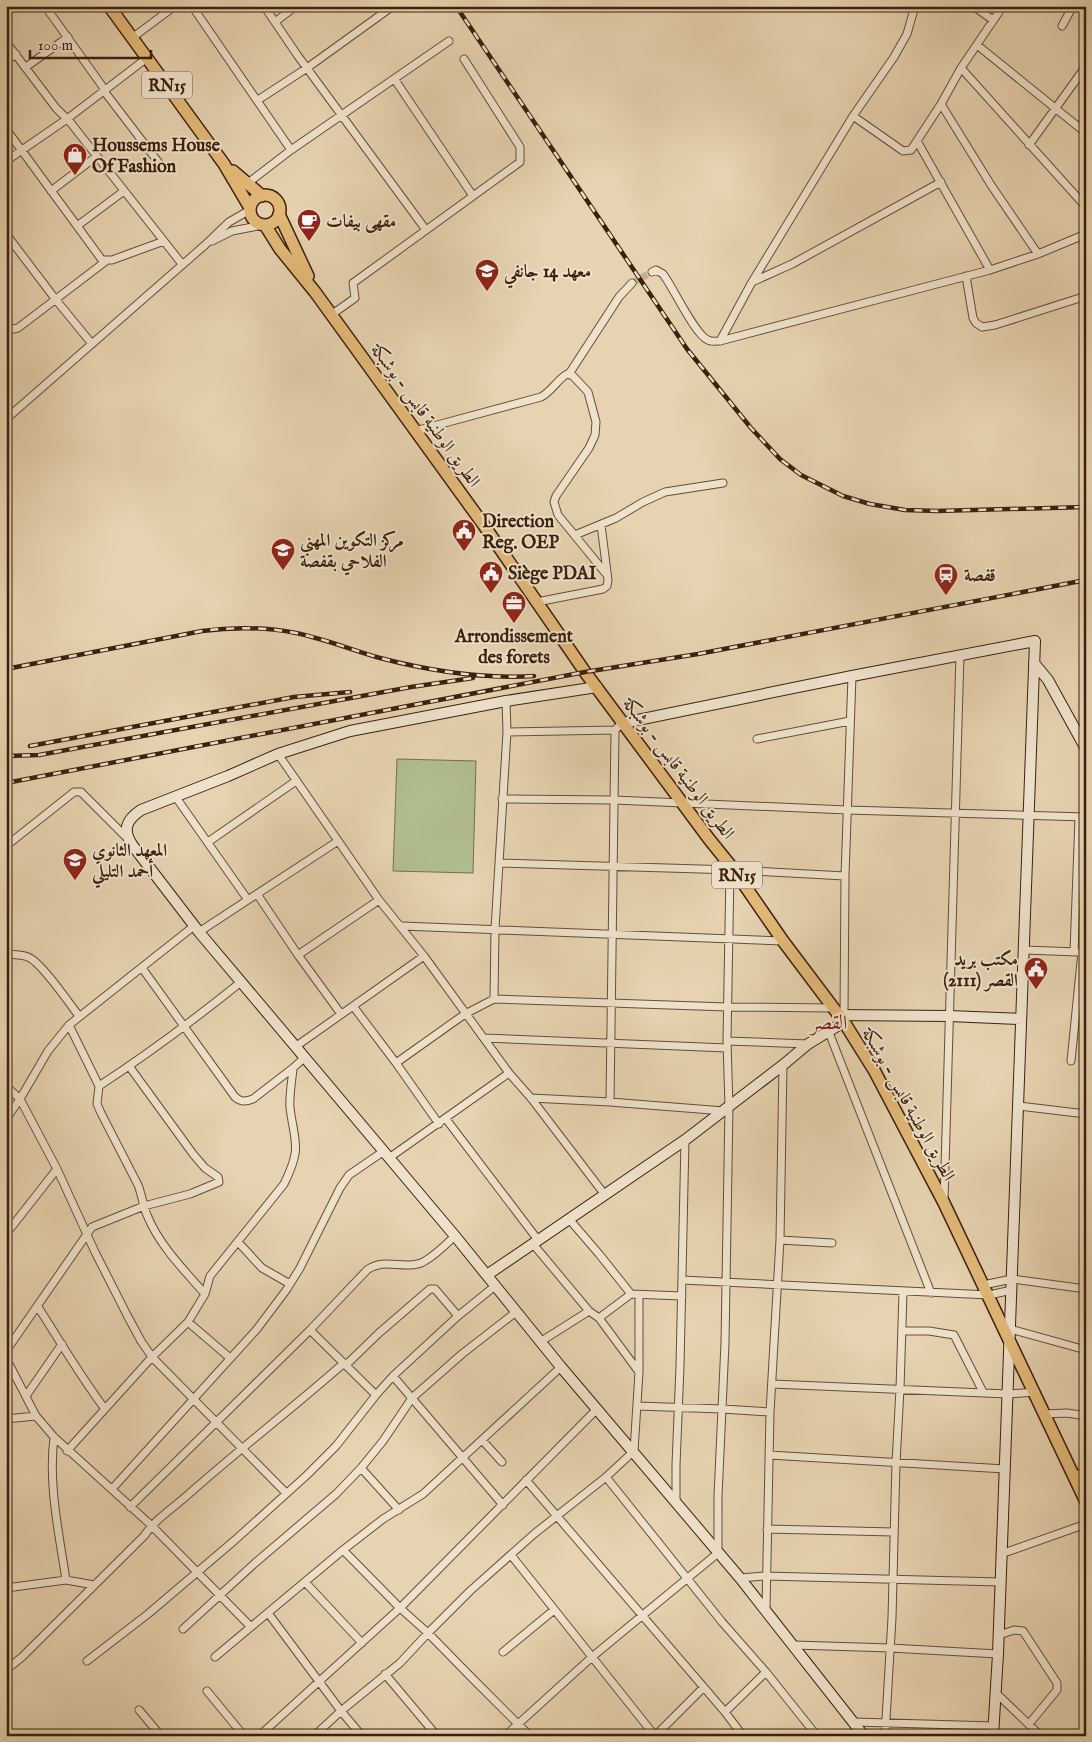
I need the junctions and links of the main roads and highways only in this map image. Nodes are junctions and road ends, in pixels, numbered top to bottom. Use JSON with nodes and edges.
{"nodes":[{"id":1,"x":109,"y":6,"type":"edge"},
{"id":2,"x":224,"y":164,"type":"junction"},
{"id":3,"x":262,"y":196,"type":"junction"},
{"id":4,"x":250,"y":209,"type":"junction"},
{"id":5,"x":279,"y":214,"type":"junction"},
{"id":6,"x":264,"y":225,"type":"junction"},
{"id":7,"x":315,"y":292,"type":"junction"},
{"id":8,"x":1086,"y":1502,"type":"edge"}],
"edges":[{"from":1,"to":2,"type":"main road","number":"RN15"},
{"from":2,"to":3,"type":"main road","number":"RN15"},
{"from":2,"to":4,"type":"main road","number":"RN15"},
{"from":3,"to":4,"type":"main road"},
{"from":3,"to":5,"type":"main road","number":"RN15"},
{"from":4,"to":6,"type":"main road","number":"RN15"},
{"from":5,"to":6,"type":"main road"},
{"from":5,"to":7,"type":"main road","name":"الطريق الوطنية قابس - بوشبكة","number":"RN15"},
{"from":6,"to":7,"type":"main road","name":"الطريق الوطنية قابس - بوشبكة","number":"RN15"},
{"from":7,"to":8,"type":"main road","name":"الطريق الوطنية قابس - بوشبكة","number":"RN15"}]}
